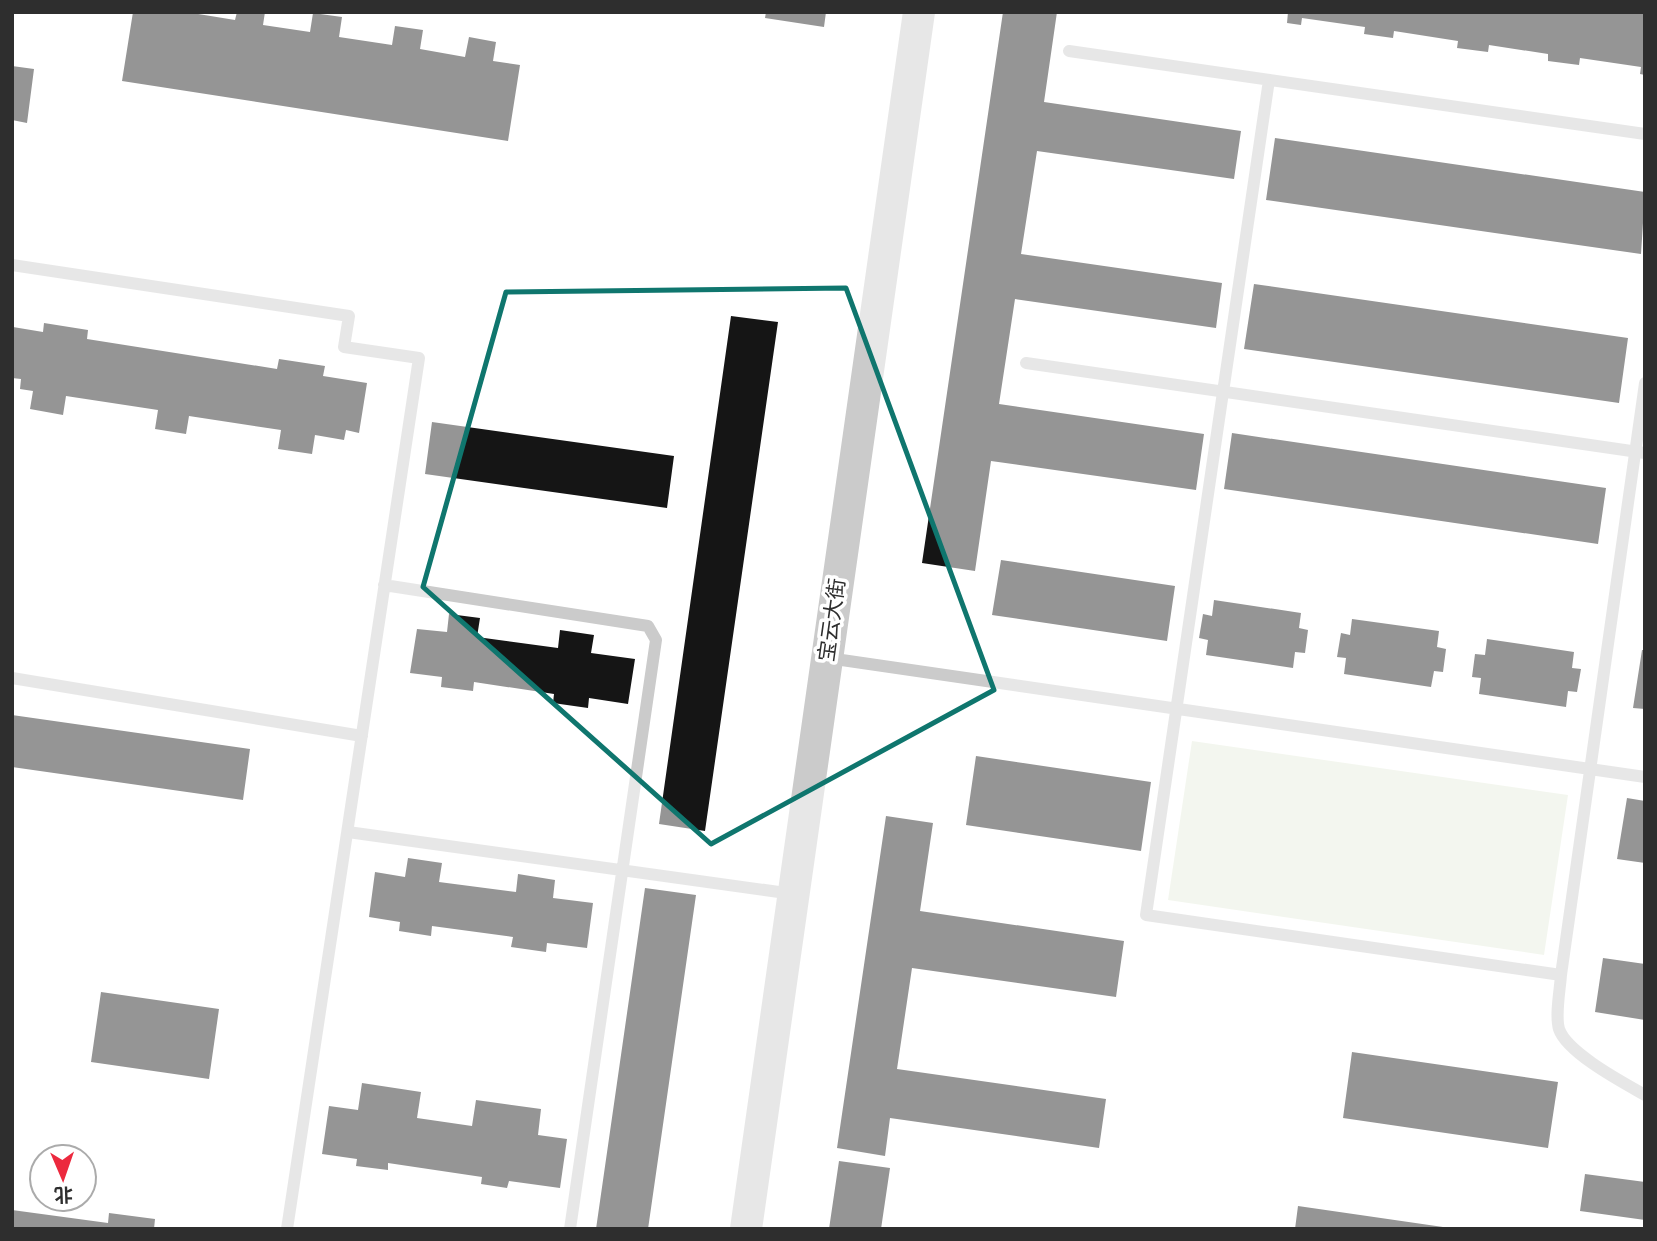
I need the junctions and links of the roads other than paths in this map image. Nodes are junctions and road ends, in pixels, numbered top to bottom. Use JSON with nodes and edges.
{"nodes":[{"id":1,"x":919,"y":12,"type":"edge"},
{"id":2,"x":1069,"y":51,"type":"dead end"},
{"id":3,"x":1269,"y":80,"type":"junction"},
{"id":4,"x":1645,"y":134,"type":"edge"},
{"id":5,"x":12,"y":265,"type":"edge"},
{"id":6,"x":1026,"y":363,"type":"dead end"},
{"id":7,"x":1645,"y":383,"type":"edge"},
{"id":8,"x":1223,"y":392,"type":"junction"},
{"id":9,"x":1640,"y":453,"type":"edge"},
{"id":10,"x":384,"y":585,"type":"junction"},
{"id":11,"x":827,"y":658,"type":"junction"},
{"id":12,"x":12,"y":678,"type":"edge"},
{"id":13,"x":1176,"y":709,"type":"junction"},
{"id":14,"x":362,"y":736,"type":"junction"},
{"id":15,"x":1589,"y":769,"type":"junction"},
{"id":16,"x":1645,"y":777,"type":"edge"},
{"id":17,"x":348,"y":832,"type":"junction"},
{"id":18,"x":623,"y":870,"type":"junction"},
{"id":19,"x":794,"y":894,"type":"junction"},
{"id":20,"x":1561,"y":975,"type":"junction"},
{"id":21,"x":1645,"y":1095,"type":"edge"},
{"id":22,"x":287,"y":1229,"type":"edge"},
{"id":23,"x":570,"y":1229,"type":"edge"},
{"id":24,"x":746,"y":1229,"type":"edge"}],
"edges":[{"from":1,"to":11,"type":"street","name":"宝云大街"},
{"from":2,"to":3,"type":"lane"},
{"from":3,"to":4,"type":"lane"},
{"from":3,"to":8,"type":"lane"},
{"from":5,"to":10,"type":"lane"},
{"from":6,"to":8,"type":"lane"},
{"from":7,"to":9,"type":"lane"},
{"from":8,"to":9,"type":"lane"},
{"from":8,"to":13,"type":"lane"},
{"from":9,"to":15,"type":"lane"},
{"from":10,"to":14,"type":"lane"},
{"from":10,"to":18,"type":"lane"},
{"from":11,"to":13,"type":"lane"},
{"from":11,"to":19,"type":"street","name":"宝云大街"},
{"from":12,"to":14,"type":"lane"},
{"from":13,"to":15,"type":"lane"},
{"from":13,"to":20,"type":"lane"},
{"from":14,"to":17,"type":"lane"},
{"from":15,"to":16,"type":"lane"},
{"from":15,"to":20,"type":"lane"},
{"from":17,"to":18,"type":"lane"},
{"from":17,"to":22,"type":"lane"},
{"from":18,"to":19,"type":"lane"},
{"from":18,"to":23,"type":"lane"},
{"from":19,"to":24,"type":"street","name":"宝云大街"},
{"from":20,"to":21,"type":"lane"}]}
